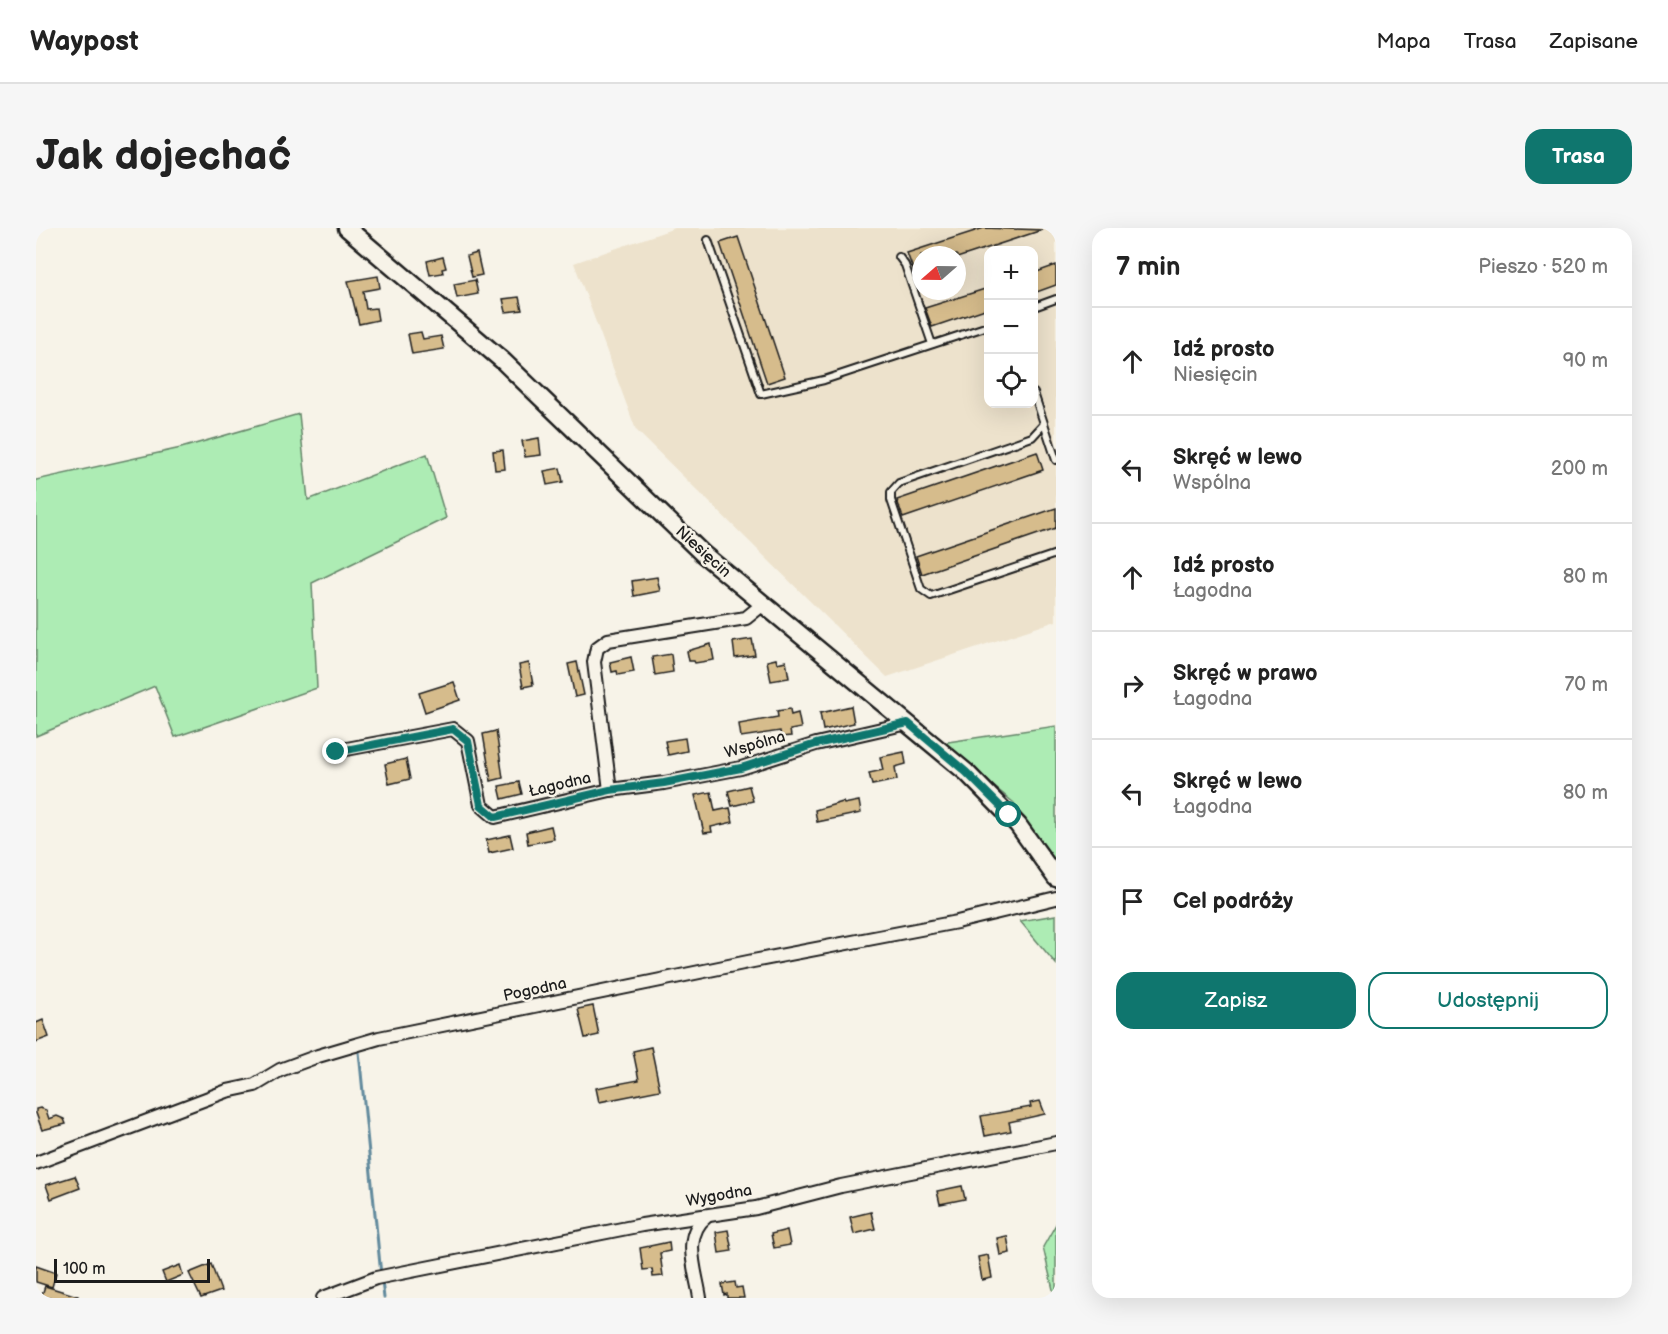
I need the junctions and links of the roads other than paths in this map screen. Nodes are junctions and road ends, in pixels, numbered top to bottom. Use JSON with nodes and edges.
{"nodes":[{"id":1,"x":347,"y":228,"type":"edge"},
{"id":2,"x":708,"y":240,"type":"dead end"},
{"id":3,"x":899,"y":257,"type":"dead end"},
{"id":4,"x":1056,"y":299,"type":"edge"},
{"id":5,"x":1038,"y":306,"type":"edge"},
{"id":6,"x":984,"y":327,"type":"edge"},
{"id":7,"x":932,"y":344,"type":"junction"},
{"id":8,"x":1038,"y":405,"type":"edge"},
{"id":9,"x":1044,"y":424,"type":"junction"},
{"id":10,"x":1056,"y":460,"type":"edge"},
{"id":11,"x":1056,"y":554,"type":"edge"},
{"id":12,"x":762,"y":605,"type":"junction"},
{"id":13,"x":908,"y":723,"type":"junction"},
{"id":14,"x":336,"y":752,"type":"dead end"},
{"id":15,"x":610,"y":790,"type":"junction"},
{"id":16,"x":1056,"y":878,"type":"edge"},
{"id":17,"x":1056,"y":898,"type":"edge"},
{"id":18,"x":1056,"y":1143,"type":"edge"},
{"id":19,"x":36,"y":1163,"type":"edge"},
{"id":20,"x":708,"y":1216,"type":"junction"},
{"id":21,"x":323,"y":1298,"type":"edge"},
{"id":22,"x":700,"y":1298,"type":"edge"}],
"edges":[{"from":1,"to":12,"type":"street","name":"Niesięcin"},
{"from":2,"to":7,"type":"lane"},
{"from":3,"to":7,"type":"lane"},
{"from":4,"to":5,"type":"lane"},
{"from":6,"to":7,"type":"lane"},
{"from":8,"to":9,"type":"lane"},
{"from":9,"to":10,"type":"lane"},
{"from":9,"to":11,"type":"lane"},
{"from":12,"to":13,"type":"street","name":"Niesięcin"},
{"from":12,"to":15,"type":"street","name":"Łagodna"},
{"from":13,"to":15,"type":"street","name":"Wspólna"},
{"from":13,"to":16,"type":"street","name":"Niesięcin"},
{"from":14,"to":15,"type":"street","name":"Łagodna"},
{"from":17,"to":19,"type":"street","name":"Pogodna"},
{"from":18,"to":20,"type":"street","name":"Wygodna"},
{"from":20,"to":21,"type":"street","name":"Wygodna"},
{"from":20,"to":22,"type":"street"}]}
